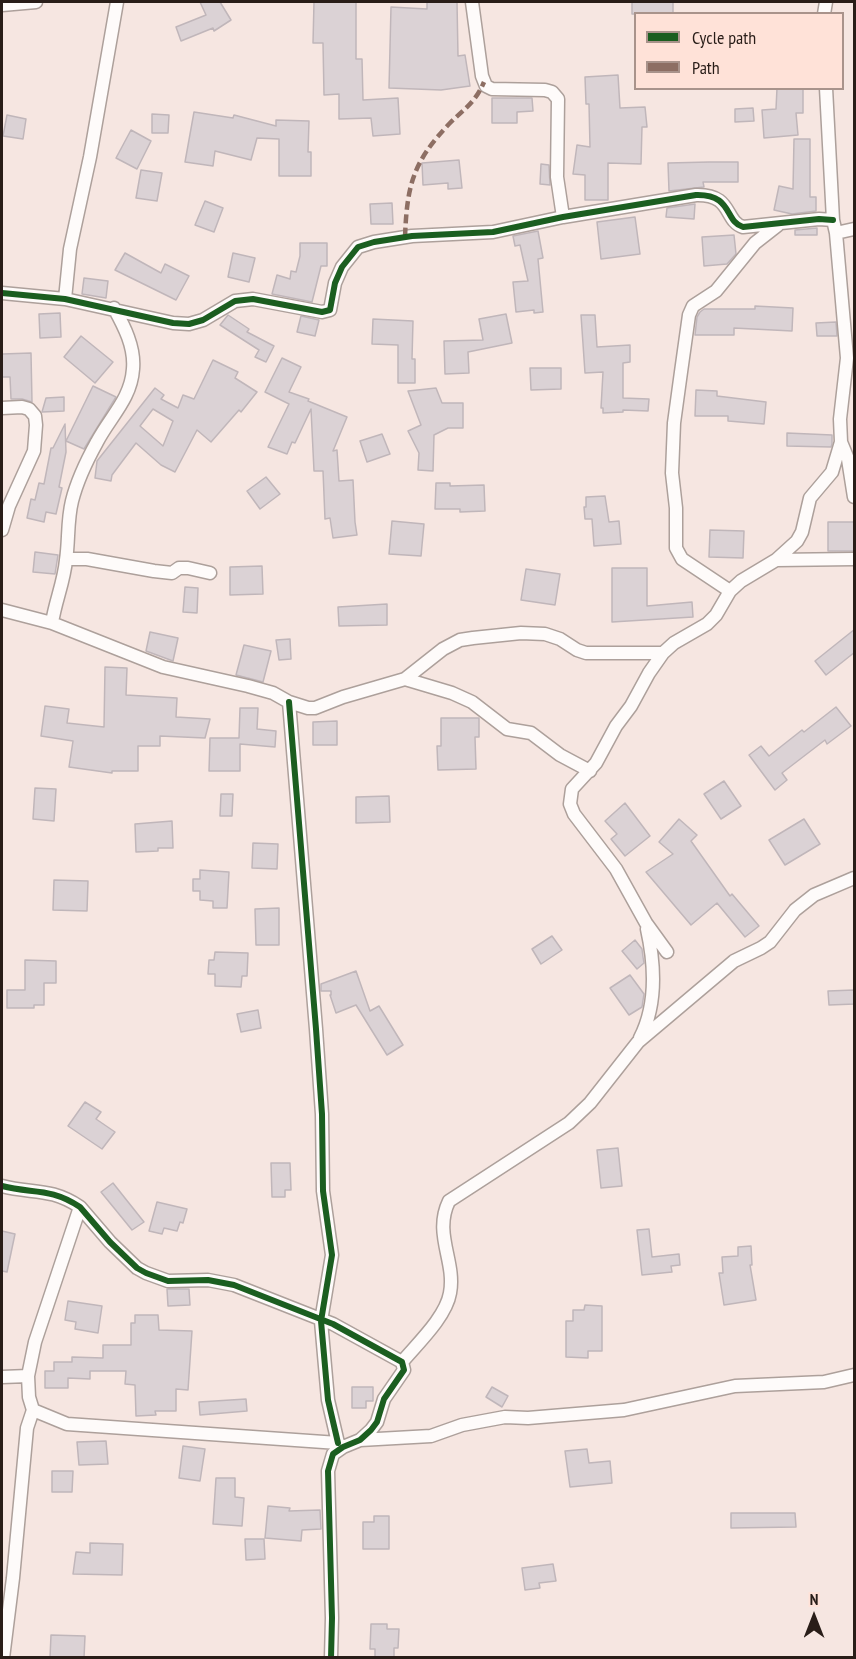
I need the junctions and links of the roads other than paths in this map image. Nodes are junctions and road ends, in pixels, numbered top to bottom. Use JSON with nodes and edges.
{"nodes":[{"id":1,"x":36,"y":2,"type":"edge"},
{"id":2,"x":117,"y":2,"type":"edge"},
{"id":3,"x":472,"y":2,"type":"edge"},
{"id":4,"x":2,"y":5,"type":"edge"},
{"id":5,"x":826,"y":90,"type":"edge"},
{"id":6,"x":563,"y":217,"type":"junction"},
{"id":7,"x":833,"y":220,"type":"junction"},
{"id":8,"x":779,"y":224,"type":"junction"},
{"id":9,"x":855,"y":229,"type":"edge"},
{"id":10,"x":836,"y":233,"type":"junction"},
{"id":11,"x":2,"y":293,"type":"edge"},
{"id":12,"x":65,"y":299,"type":"junction"},
{"id":13,"x":114,"y":308,"type":"junction"},
{"id":14,"x":2,"y":408,"type":"edge"},
{"id":15,"x":841,"y":442,"type":"junction"},
{"id":16,"x":855,"y":497,"type":"edge"},
{"id":17,"x":2,"y":530,"type":"edge"},
{"id":18,"x":67,"y":559,"type":"junction"},
{"id":19,"x":855,"y":559,"type":"edge"},
{"id":20,"x":776,"y":560,"type":"junction"},
{"id":21,"x":210,"y":573,"type":"dead end"},
{"id":22,"x":730,"y":591,"type":"junction"},
{"id":23,"x":2,"y":610,"type":"edge"},
{"id":24,"x":52,"y":623,"type":"junction"},
{"id":25,"x":663,"y":653,"type":"junction"},
{"id":26,"x":405,"y":679,"type":"junction"},
{"id":27,"x":289,"y":702,"type":"junction"},
{"id":28,"x":590,"y":771,"type":"junction"},
{"id":29,"x":855,"y":878,"type":"edge"},
{"id":30,"x":646,"y":923,"type":"junction"},
{"id":31,"x":667,"y":952,"type":"dead end"},
{"id":32,"x":638,"y":1042,"type":"junction"},
{"id":33,"x":2,"y":1186,"type":"edge"},
{"id":34,"x":80,"y":1207,"type":"junction"},
{"id":35,"x":321,"y":1321,"type":"junction"},
{"id":36,"x":402,"y":1362,"type":"junction"},
{"id":37,"x":855,"y":1375,"type":"edge"},
{"id":38,"x":28,"y":1376,"type":"junction"},
{"id":39,"x":2,"y":1377,"type":"edge"},
{"id":40,"x":33,"y":1410,"type":"junction"},
{"id":41,"x":360,"y":1440,"type":"junction"},
{"id":42,"x":340,"y":1445,"type":"junction"},
{"id":43,"x":5,"y":1602,"type":"edge"},
{"id":44,"x":3,"y":1658,"type":"edge"},
{"id":45,"x":331,"y":1658,"type":"edge"}],
"edges":[{"from":1,"to":4,"type":"street"},
{"from":2,"to":12,"type":"street"},
{"from":3,"to":6,"type":"street"},
{"from":5,"to":7,"type":"street"},
{"from":6,"to":8,"type":"street"},
{"from":6,"to":13,"type":"street"},
{"from":7,"to":8,"type":"street"},
{"from":7,"to":10,"type":"street"},
{"from":8,"to":22,"type":"street"},
{"from":9,"to":10,"type":"street"},
{"from":10,"to":15,"type":"street"},
{"from":11,"to":12,"type":"street"},
{"from":12,"to":13,"type":"street"},
{"from":13,"to":18,"type":"street"},
{"from":14,"to":17,"type":"street"},
{"from":15,"to":16,"type":"street"},
{"from":15,"to":20,"type":"street"},
{"from":18,"to":21,"type":"street"},
{"from":18,"to":24,"type":"street"},
{"from":19,"to":20,"type":"street"},
{"from":20,"to":22,"type":"street"},
{"from":22,"to":25,"type":"street"},
{"from":23,"to":24,"type":"street"},
{"from":24,"to":27,"type":"street"},
{"from":25,"to":26,"type":"street"},
{"from":25,"to":28,"type":"street"},
{"from":26,"to":27,"type":"street"},
{"from":26,"to":28,"type":"street"},
{"from":27,"to":35,"type":"street"},
{"from":28,"to":30,"type":"street"},
{"from":29,"to":32,"type":"street"},
{"from":30,"to":31,"type":"street"},
{"from":30,"to":32,"type":"street"},
{"from":32,"to":36,"type":"street"},
{"from":33,"to":34,"type":"street"},
{"from":34,"to":35,"type":"street"},
{"from":34,"to":38,"type":"street"},
{"from":35,"to":36,"type":"street"},
{"from":35,"to":42,"type":"street"},
{"from":36,"to":41,"type":"street"},
{"from":37,"to":41,"type":"street"},
{"from":38,"to":39,"type":"street"},
{"from":38,"to":40,"type":"street"},
{"from":40,"to":42,"type":"street"},
{"from":40,"to":43,"type":"street"},
{"from":41,"to":42,"type":"street"},
{"from":42,"to":45,"type":"street"},
{"from":43,"to":44,"type":"street"}]}
